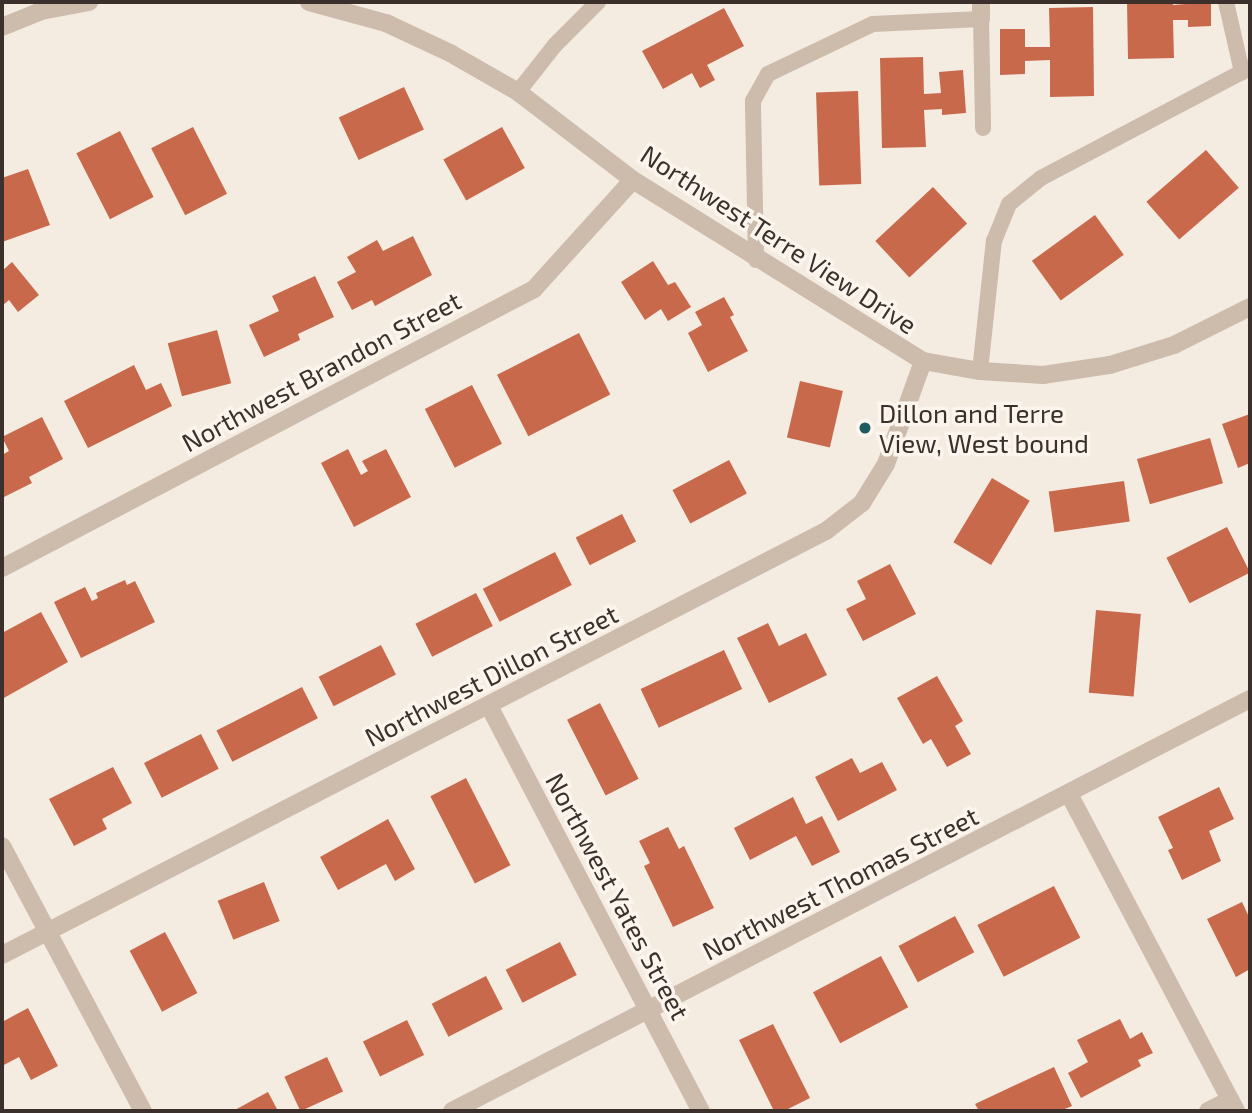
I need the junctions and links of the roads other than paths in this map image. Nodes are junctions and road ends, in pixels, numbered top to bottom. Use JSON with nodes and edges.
{"nodes":[{"id":1,"x":89,"y":2,"type":"edge"},
{"id":2,"x":309,"y":2,"type":"edge"},
{"id":3,"x":598,"y":2,"type":"edge"},
{"id":4,"x":1226,"y":2,"type":"edge"},
{"id":5,"x":981,"y":11,"type":"edge"},
{"id":6,"x":2,"y":27,"type":"edge"},
{"id":7,"x":1246,"y":70,"type":"edge"},
{"id":8,"x":518,"y":92,"type":"junction"},
{"id":9,"x":983,"y":128,"type":"dead end"},
{"id":10,"x":633,"y":180,"type":"junction"},
{"id":11,"x":756,"y":260,"type":"junction"},
{"id":12,"x":1250,"y":307,"type":"edge"},
{"id":13,"x":923,"y":361,"type":"junction"},
{"id":14,"x":980,"y":371,"type":"junction"},
{"id":15,"x":2,"y":568,"type":"edge"},
{"id":16,"x":1250,"y":699,"type":"edge"},
{"id":17,"x":488,"y":706,"type":"junction"},
{"id":18,"x":1069,"y":794,"type":"junction"},
{"id":19,"x":2,"y":846,"type":"edge"},
{"id":20,"x":47,"y":933,"type":"junction"},
{"id":21,"x":2,"y":955,"type":"edge"},
{"id":22,"x":650,"y":1012,"type":"junction"},
{"id":23,"x":1233,"y":1105,"type":"edge"},
{"id":24,"x":143,"y":1111,"type":"edge"},
{"id":25,"x":452,"y":1111,"type":"edge"},
{"id":26,"x":701,"y":1111,"type":"edge"},
{"id":27,"x":1208,"y":1111,"type":"edge"}],
"edges":[{"from":1,"to":6,"type":"street"},
{"from":2,"to":8,"type":"street","name":"Northwest Terre View Drive"},
{"from":3,"to":8,"type":"lane"},
{"from":4,"to":7,"type":"lane"},
{"from":5,"to":9,"type":"lane"},
{"from":5,"to":11,"type":"lane"},
{"from":7,"to":14,"type":"lane"},
{"from":8,"to":10,"type":"street","name":"Northwest Terre View Drive"},
{"from":10,"to":11,"type":"street","name":"Northwest Terre View Drive"},
{"from":10,"to":15,"type":"street","name":"Northwest Brandon Street"},
{"from":11,"to":13,"type":"street","name":"Northwest Terre View Drive"},
{"from":12,"to":14,"type":"street","name":"Northwest Terre View Drive"},
{"from":13,"to":14,"type":"street","name":"Northwest Terre View Drive"},
{"from":13,"to":17,"type":"street","name":"Northwest Dillon Street"},
{"from":16,"to":18,"type":"street","name":"Northwest Thomas Street"},
{"from":17,"to":20,"type":"street","name":"Northwest Dillon Street"},
{"from":17,"to":22,"type":"street","name":"Northwest Yates Street"},
{"from":18,"to":22,"type":"street","name":"Northwest Thomas Street"},
{"from":18,"to":23,"type":"street"},
{"from":19,"to":20,"type":"street"},
{"from":20,"to":21,"type":"street","name":"Northwest Dillon Street"},
{"from":20,"to":24,"type":"street"},
{"from":22,"to":25,"type":"street","name":"Northwest Thomas Street"},
{"from":22,"to":26,"type":"street","name":"Northwest Yates Street"},
{"from":23,"to":27,"type":"street"}]}
